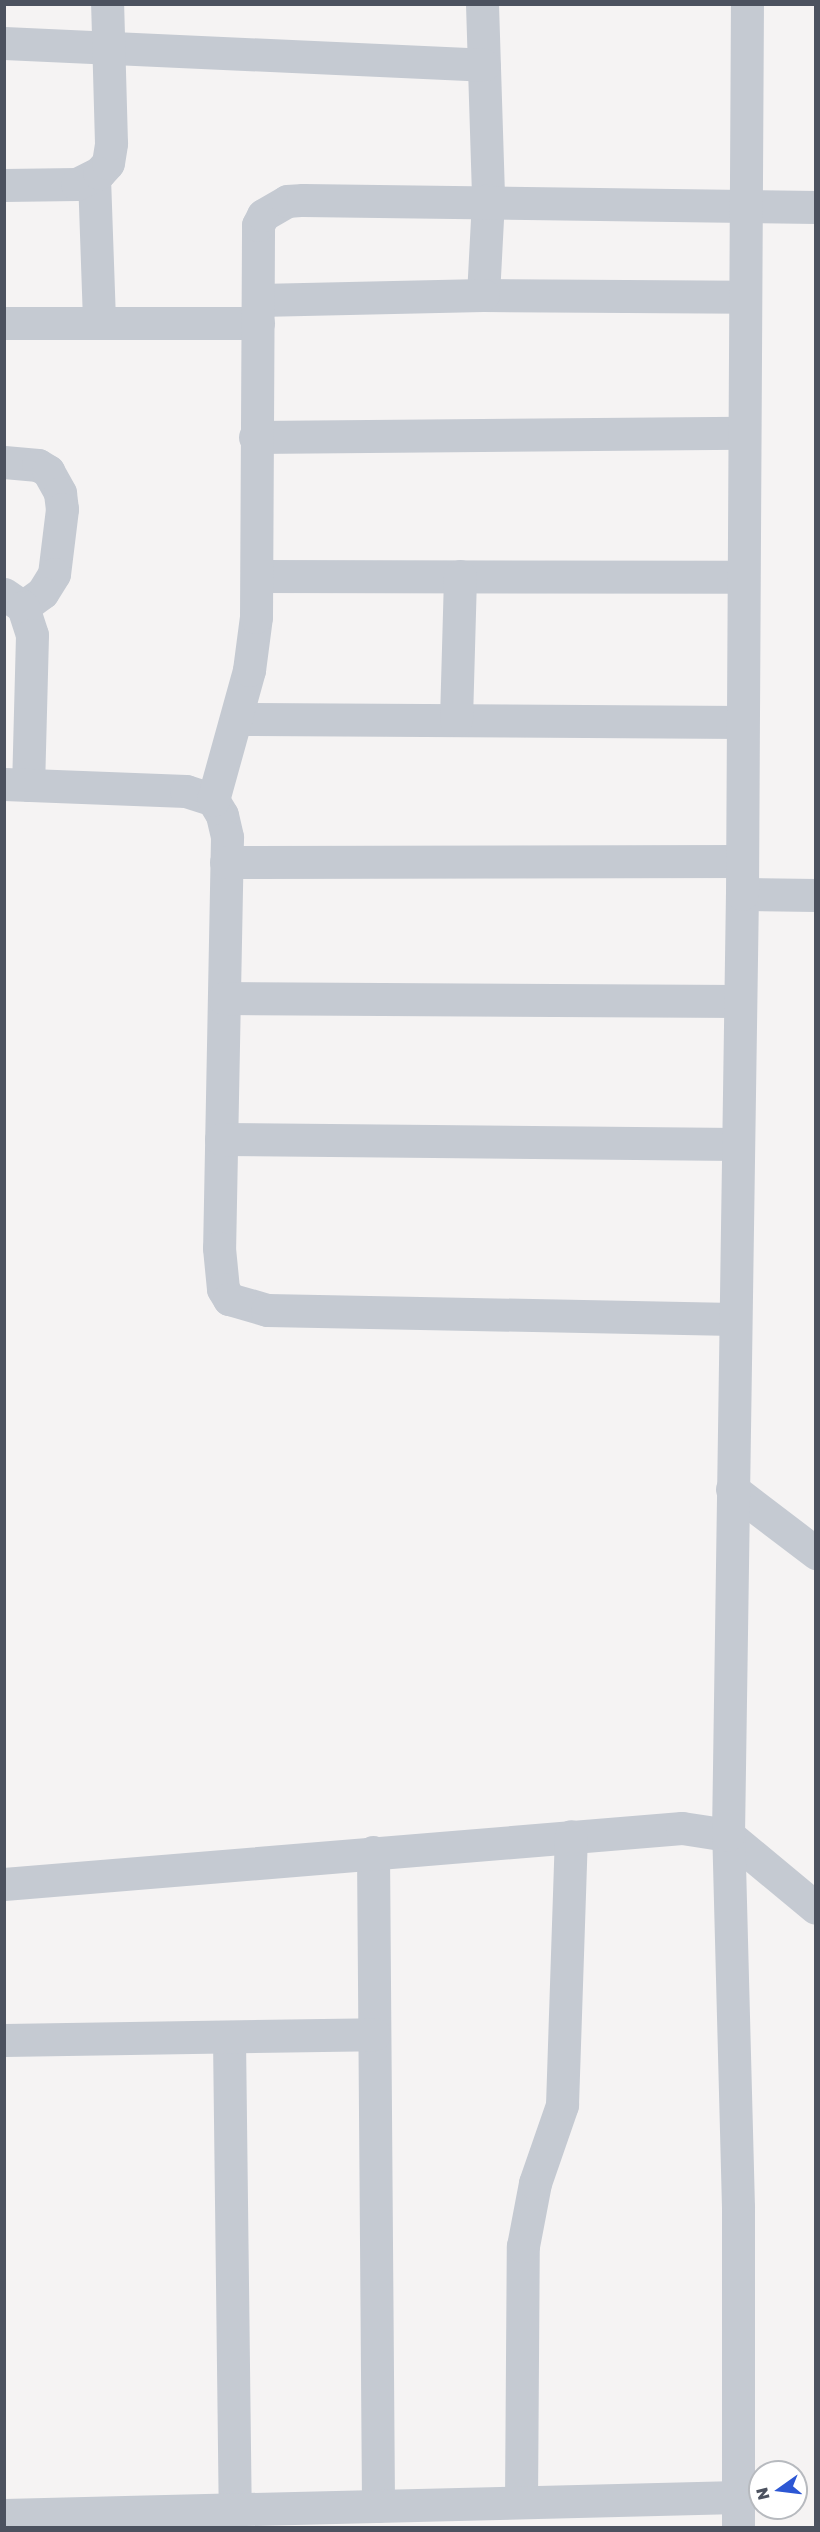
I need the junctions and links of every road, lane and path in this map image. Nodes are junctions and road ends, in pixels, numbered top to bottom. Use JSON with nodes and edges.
{"nodes":[{"id":1,"x":106,"y":4,"type":"edge"},
{"id":2,"x":482,"y":4,"type":"edge"},
{"id":3,"x":747,"y":4,"type":"edge"},
{"id":4,"x":4,"y":43,"type":"edge"},
{"id":5,"x":108,"y":50,"type":"junction"},
{"id":6,"x":483,"y":65,"type":"junction"},
{"id":7,"x":94,"y":177,"type":"junction"},
{"id":8,"x":4,"y":184,"type":"edge"},
{"id":9,"x":488,"y":200,"type":"junction"},
{"id":10,"x":744,"y":206,"type":"junction"},
{"id":11,"x":816,"y":207,"type":"edge"},
{"id":12,"x":483,"y":295,"type":"junction"},
{"id":13,"x":743,"y":297,"type":"junction"},
{"id":14,"x":258,"y":312,"type":"junction"},
{"id":15,"x":4,"y":323,"type":"edge"},
{"id":16,"x":99,"y":323,"type":"junction"},
{"id":17,"x":743,"y":433,"type":"junction"},
{"id":18,"x":255,"y":437,"type":"junction"},
{"id":19,"x":4,"y":462,"type":"edge"},
{"id":20,"x":257,"y":576,"type":"junction"},
{"id":21,"x":460,"y":576,"type":"junction"},
{"id":22,"x":743,"y":577,"type":"junction"},
{"id":23,"x":14,"y":601,"type":"edge"},
{"id":24,"x":237,"y":719,"type":"junction"},
{"id":25,"x":456,"y":720,"type":"junction"},
{"id":26,"x":742,"y":722,"type":"junction"},
{"id":27,"x":16,"y":785,"type":"edge"},
{"id":28,"x":213,"y":800,"type":"junction"},
{"id":29,"x":742,"y":861,"type":"junction"},
{"id":30,"x":226,"y":862,"type":"junction"},
{"id":31,"x":742,"y":894,"type":"junction"},
{"id":32,"x":816,"y":895,"type":"edge"},
{"id":33,"x":224,"y":998,"type":"junction"},
{"id":34,"x":740,"y":1001,"type":"junction"},
{"id":35,"x":220,"y":1139,"type":"junction"},
{"id":36,"x":737,"y":1144,"type":"junction"},
{"id":37,"x":734,"y":1319,"type":"junction"},
{"id":38,"x":732,"y":1489,"type":"junction"},
{"id":39,"x":816,"y":1553,"type":"edge"},
{"id":40,"x":728,"y":1835,"type":"junction"},
{"id":41,"x":571,"y":1836,"type":"junction"},
{"id":42,"x":373,"y":1852,"type":"junction"},
{"id":43,"x":4,"y":1884,"type":"edge"},
{"id":44,"x":816,"y":1908,"type":"edge"},
{"id":45,"x":374,"y":2034,"type":"junction"},
{"id":46,"x":229,"y":2038,"type":"junction"},
{"id":47,"x":4,"y":2040,"type":"edge"},
{"id":48,"x":521,"y":2502,"type":"junction"},
{"id":49,"x":378,"y":2506,"type":"junction"},
{"id":50,"x":235,"y":2510,"type":"junction"},
{"id":51,"x":738,"y":2512,"type":"edge"},
{"id":52,"x":579,"y":2514,"type":"edge"},
{"id":53,"x":4,"y":2515,"type":"edge"},
{"id":54,"x":333,"y":2517,"type":"edge"},
{"id":55,"x":178,"y":2519,"type":"edge"}],
"edges":[{"from":1,"to":5,"type":"street"},
{"from":2,"to":6,"type":"street"},
{"from":3,"to":10,"type":"street"},
{"from":4,"to":5,"type":"street"},
{"from":5,"to":6,"type":"street"},
{"from":5,"to":7,"type":"street"},
{"from":6,"to":9,"type":"street"},
{"from":7,"to":8,"type":"street"},
{"from":7,"to":16,"type":"street"},
{"from":9,"to":10,"type":"street"},
{"from":9,"to":12,"type":"street"},
{"from":9,"to":14,"type":"street"},
{"from":10,"to":11,"type":"street"},
{"from":10,"to":13,"type":"street"},
{"from":12,"to":13,"type":"street"},
{"from":12,"to":14,"type":"street"},
{"from":13,"to":17,"type":"street"},
{"from":14,"to":16,"type":"street"},
{"from":14,"to":18,"type":"street"},
{"from":15,"to":16,"type":"street"},
{"from":17,"to":18,"type":"street"},
{"from":17,"to":22,"type":"street"},
{"from":18,"to":20,"type":"street"},
{"from":19,"to":23,"type":"street"},
{"from":20,"to":21,"type":"street"},
{"from":20,"to":24,"type":"street"},
{"from":21,"to":22,"type":"street"},
{"from":21,"to":25,"type":"street"},
{"from":22,"to":26,"type":"street"},
{"from":23,"to":27,"type":"street"},
{"from":24,"to":25,"type":"street"},
{"from":24,"to":28,"type":"street"},
{"from":25,"to":26,"type":"street"},
{"from":26,"to":29,"type":"street"},
{"from":27,"to":28,"type":"street"},
{"from":28,"to":30,"type":"street"},
{"from":29,"to":30,"type":"street"},
{"from":29,"to":31,"type":"street"},
{"from":30,"to":33,"type":"street"},
{"from":31,"to":32,"type":"street"},
{"from":31,"to":34,"type":"street"},
{"from":33,"to":34,"type":"street"},
{"from":33,"to":35,"type":"street"},
{"from":34,"to":36,"type":"street"},
{"from":35,"to":36,"type":"street"},
{"from":35,"to":37,"type":"street"},
{"from":36,"to":37,"type":"street"},
{"from":37,"to":38,"type":"street"},
{"from":38,"to":39,"type":"street"},
{"from":38,"to":40,"type":"street"},
{"from":40,"to":41,"type":"street"},
{"from":40,"to":44,"type":"street"},
{"from":40,"to":51,"type":"street"},
{"from":41,"to":42,"type":"street"},
{"from":41,"to":48,"type":"street"},
{"from":42,"to":43,"type":"street"},
{"from":42,"to":45,"type":"street"},
{"from":45,"to":46,"type":"street"},
{"from":45,"to":49,"type":"street"},
{"from":46,"to":47,"type":"street"},
{"from":46,"to":50,"type":"street"},
{"from":48,"to":49,"type":"street"},
{"from":48,"to":52,"type":"street"},
{"from":49,"to":54,"type":"street"},
{"from":50,"to":54,"type":"street"},
{"from":50,"to":55,"type":"street"},
{"from":51,"to":52,"type":"street"},
{"from":53,"to":55,"type":"street"}]}
